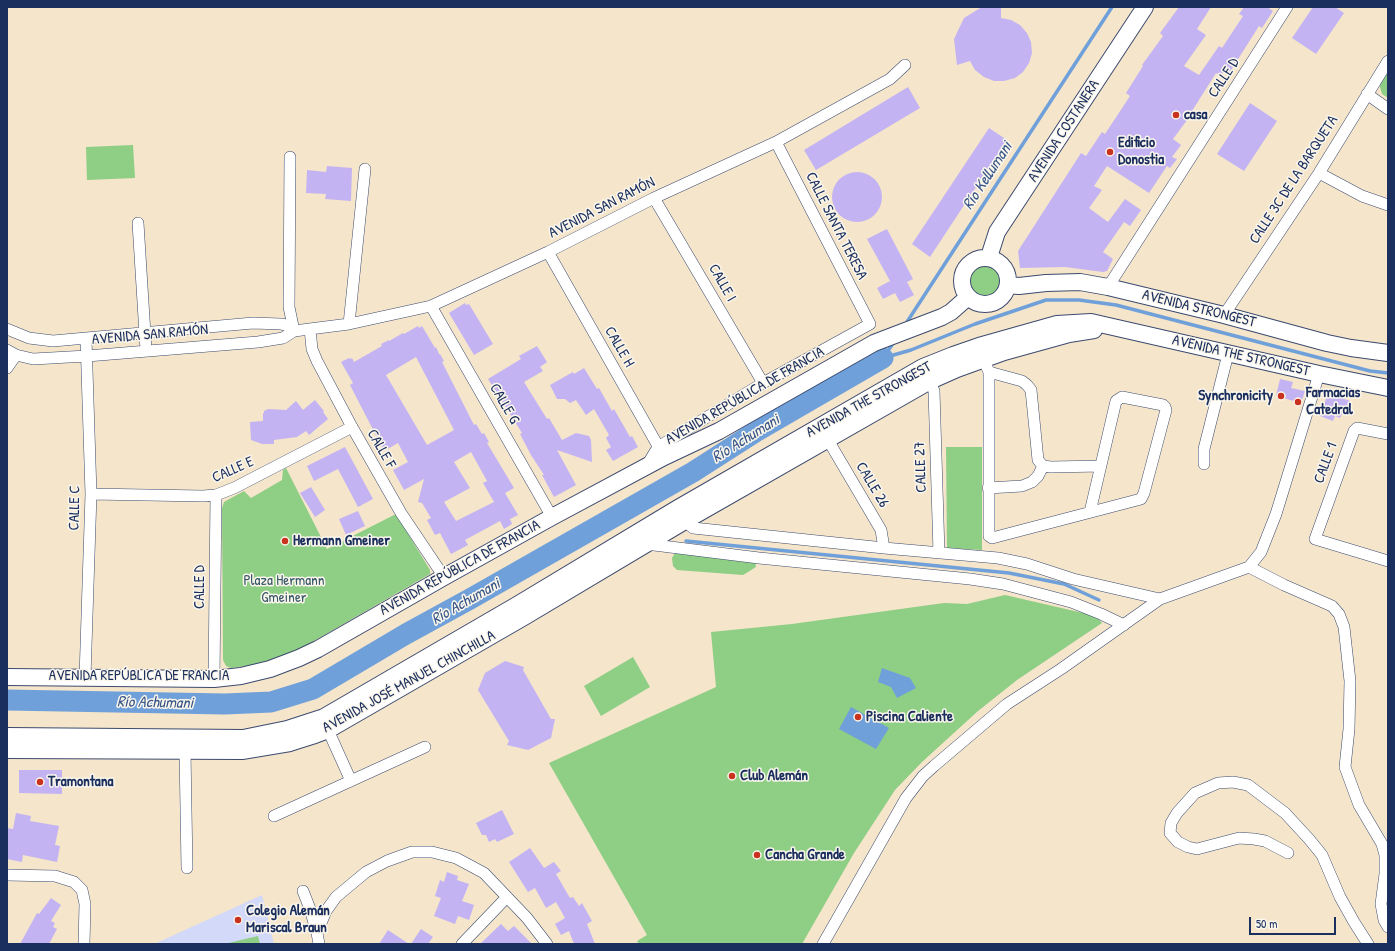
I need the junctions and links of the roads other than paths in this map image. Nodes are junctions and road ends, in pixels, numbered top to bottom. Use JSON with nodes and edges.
{"nodes":[{"id":1,"x":1145,"y":7,"type":"edge"},
{"id":2,"x":1287,"y":7,"type":"edge"},
{"id":3,"x":1388,"y":61,"type":"edge"},
{"id":4,"x":905,"y":65,"type":"dead end"},
{"id":5,"x":1367,"y":94,"type":"junction"},
{"id":6,"x":1388,"y":109,"type":"edge"},
{"id":7,"x":776,"y":142,"type":"junction"},
{"id":8,"x":290,"y":158,"type":"dead end"},
{"id":9,"x":365,"y":169,"type":"dead end"},
{"id":10,"x":1318,"y":172,"type":"junction"},
{"id":11,"x":654,"y":198,"type":"junction"},
{"id":12,"x":1388,"y":205,"type":"edge"},
{"id":13,"x":138,"y":223,"type":"dead end"},
{"id":14,"x":548,"y":252,"type":"junction"},
{"id":15,"x":989,"y":258,"type":"junction"},
{"id":16,"x":1008,"y":284,"type":"junction"},
{"id":17,"x":1108,"y":286,"type":"junction"},
{"id":18,"x":968,"y":297,"type":"junction"},
{"id":19,"x":431,"y":306,"type":"junction"},
{"id":20,"x":1224,"y":315,"type":"junction"},
{"id":21,"x":349,"y":324,"type":"junction"},
{"id":22,"x":870,"y":324,"type":"joint"},
{"id":23,"x":7,"y":329,"type":"edge"},
{"id":24,"x":310,"y":329,"type":"junction"},
{"id":25,"x":294,"y":331,"type":"junction"},
{"id":26,"x":145,"y":334,"type":"junction"},
{"id":27,"x":86,"y":339,"type":"junction"},
{"id":28,"x":146,"y":350,"type":"junction"},
{"id":29,"x":11,"y":352,"type":"edge"},
{"id":30,"x":1388,"y":353,"type":"edge"},
{"id":31,"x":1228,"y":354,"type":"junction"},
{"id":32,"x":87,"y":356,"type":"junction"},
{"id":33,"x":984,"y":359,"type":"junction"},
{"id":34,"x":7,"y":368,"type":"edge"},
{"id":35,"x":927,"y":374,"type":"junction"},
{"id":36,"x":1319,"y":374,"type":"junction"},
{"id":37,"x":763,"y":383,"type":"junction"},
{"id":38,"x":1388,"y":388,"type":"edge"},
{"id":39,"x":352,"y":427,"type":"junction"},
{"id":40,"x":825,"y":433,"type":"junction"},
{"id":41,"x":1388,"y":434,"type":"edge"},
{"id":42,"x":661,"y":452,"type":"junction"},
{"id":43,"x":1204,"y":464,"type":"dead end"},
{"id":44,"x":1042,"y":466,"type":"junction"},
{"id":45,"x":1100,"y":466,"type":"junction"},
{"id":46,"x":988,"y":488,"type":"junction"},
{"id":47,"x":91,"y":494,"type":"junction"},
{"id":48,"x":216,"y":495,"type":"junction"},
{"id":49,"x":1090,"y":512,"type":"junction"},
{"id":50,"x":681,"y":514,"type":"junction"},
{"id":51,"x":552,"y":517,"type":"junction"},
{"id":52,"x":642,"y":538,"type":"junction"},
{"id":53,"x":884,"y":548,"type":"junction"},
{"id":54,"x":939,"y":553,"type":"junction"},
{"id":55,"x":1388,"y":561,"type":"edge"},
{"id":56,"x":1249,"y":567,"type":"junction"},
{"id":57,"x":444,"y":577,"type":"junction"},
{"id":58,"x":1160,"y":599,"type":"junction"},
{"id":59,"x":1124,"y":625,"type":"junction"},
{"id":60,"x":7,"y":677,"type":"edge"},
{"id":61,"x":85,"y":677,"type":"junction"},
{"id":62,"x":214,"y":679,"type":"junction"},
{"id":63,"x":326,"y":723,"type":"junction"},
{"id":64,"x":7,"y":736,"type":"edge"},
{"id":65,"x":185,"y":744,"type":"junction"},
{"id":66,"x":425,"y":747,"type":"dead end"},
{"id":67,"x":7,"y":750,"type":"edge"},
{"id":68,"x":351,"y":781,"type":"junction"},
{"id":69,"x":274,"y":816,"type":"dead end"},
{"id":70,"x":1288,"y":853,"type":"dead end"},
{"id":71,"x":187,"y":868,"type":"dead end"},
{"id":72,"x":7,"y":875,"type":"edge"},
{"id":73,"x":303,"y":891,"type":"dead end"},
{"id":74,"x":507,"y":897,"type":"junction"},
{"id":75,"x":1388,"y":927,"type":"edge"},
{"id":76,"x":318,"y":939,"type":"edge"},
{"id":77,"x":84,"y":944,"type":"edge"},
{"id":78,"x":462,"y":944,"type":"edge"},
{"id":79,"x":547,"y":944,"type":"edge"},
{"id":80,"x":823,"y":944,"type":"edge"},
{"id":81,"x":1368,"y":944,"type":"edge"}],
"edges":[{"from":1,"to":15,"type":"street","name":"AVENIDA COSTANERA"},
{"from":2,"to":17,"type":"street","name":"CALLE D"},
{"from":3,"to":5,"type":"street","name":"CALLE 3C DE LA BARQUETA"},
{"from":4,"to":7,"type":"street","name":"AVENIDA SAN RAMÓN"},
{"from":5,"to":6,"type":"street"},
{"from":5,"to":10,"type":"street","name":"CALLE 3C DE LA BARQUETA"},
{"from":7,"to":11,"type":"street","name":"AVENIDA SAN RAMÓN"},
{"from":7,"to":22,"type":"street","name":"CALLE SANTA TERESA"},
{"from":8,"to":25,"type":"street"},
{"from":9,"to":21,"type":"street"},
{"from":10,"to":12,"type":"street"},
{"from":10,"to":20,"type":"street","name":"CALLE 3C DE LA BARQUETA"},
{"from":11,"to":14,"type":"street","name":"AVENIDA SAN RAMÓN"},
{"from":11,"to":37,"type":"street","name":"CALLE I"},
{"from":13,"to":26,"type":"street"},
{"from":14,"to":19,"type":"street","name":"AVENIDA SAN RAMÓN"},
{"from":14,"to":42,"type":"street","name":"CALLE H"},
{"from":15,"to":16,"type":"street"},
{"from":15,"to":18,"type":"street"},
{"from":16,"to":17,"type":"street","name":"AVENIDA STRONGEST"},
{"from":16,"to":18,"type":"street"},
{"from":17,"to":20,"type":"street","name":"AVENIDA STRONGEST"},
{"from":18,"to":42,"type":"street","name":"AVENIDA REPÚBLICA DE FRANCIA"},
{"from":19,"to":21,"type":"street","name":"AVENIDA SAN RAMÓN"},
{"from":19,"to":51,"type":"street","name":"CALLE G"},
{"from":20,"to":30,"type":"street","name":"AVENIDA STRONGEST"},
{"from":21,"to":24,"type":"street","name":"AVENIDA SAN RAMÓN"},
{"from":22,"to":37,"type":"street","name":"AVENIDA REPÚBLICA DE FRANCIA"},
{"from":23,"to":27,"type":"street","name":"AVENIDA SAN RAMÓN"},
{"from":24,"to":25,"type":"street","name":"AVENIDA SAN RAMÓN"},
{"from":24,"to":39,"type":"street","name":"CALLE F"},
{"from":25,"to":26,"type":"street","name":"AVENIDA SAN RAMÓN"},
{"from":25,"to":28,"type":"street","name":"AVENIDA SAN RAMÓN"},
{"from":26,"to":27,"type":"street","name":"AVENIDA SAN RAMÓN"},
{"from":26,"to":28,"type":"street"},
{"from":27,"to":32,"type":"street","name":"CALLE C"},
{"from":28,"to":32,"type":"street","name":"AVENIDA SAN RAMÓN"},
{"from":29,"to":32,"type":"street","name":"AVENIDA SAN RAMÓN"},
{"from":29,"to":34,"type":"street"},
{"from":31,"to":33,"type":"street","name":"AVENIDA THE STRONGEST"},
{"from":31,"to":36,"type":"street","name":"AVENIDA THE STRONGEST"},
{"from":31,"to":43,"type":"street"},
{"from":32,"to":47,"type":"street","name":"CALLE C"},
{"from":33,"to":35,"type":"street","name":"AVENIDA THE STRONGEST"},
{"from":33,"to":44,"type":"street"},
{"from":33,"to":46,"type":"street"},
{"from":35,"to":40,"type":"street","name":"AVENIDA THE STRONGEST"},
{"from":35,"to":54,"type":"street","name":"CALLE 27"},
{"from":36,"to":38,"type":"street","name":"AVENIDA THE STRONGEST"},
{"from":36,"to":56,"type":"street"},
{"from":37,"to":42,"type":"street","name":"AVENIDA REPÚBLICA DE FRANCIA"},
{"from":39,"to":48,"type":"street","name":"CALLE E"},
{"from":39,"to":57,"type":"street","name":"CALLE F"},
{"from":40,"to":50,"type":"street","name":"AVENIDA THE STRONGEST"},
{"from":40,"to":53,"type":"street","name":"CALLE 26"},
{"from":41,"to":55,"type":"street","name":"CALLE 1"},
{"from":42,"to":51,"type":"street","name":"AVENIDA REPÚBLICA DE FRANCIA"},
{"from":44,"to":45,"type":"street"},
{"from":44,"to":46,"type":"street"},
{"from":45,"to":49,"type":"street"},
{"from":45,"to":49,"type":"street"},
{"from":46,"to":49,"type":"street"},
{"from":47,"to":48,"type":"street","name":"CALLE E"},
{"from":47,"to":61,"type":"street","name":"CALLE C"},
{"from":48,"to":62,"type":"street","name":"CALLE D"},
{"from":50,"to":52,"type":"street","name":"AVENIDA THE STRONGEST"},
{"from":50,"to":53,"type":"street"},
{"from":51,"to":57,"type":"street","name":"AVENIDA REPÚBLICA DE FRANCIA"},
{"from":52,"to":59,"type":"street"},
{"from":52,"to":63,"type":"street","name":"AVENIDA JOSÉ MANUEL CHINCHILLA"},
{"from":53,"to":54,"type":"street"},
{"from":54,"to":58,"type":"street"},
{"from":56,"to":58,"type":"street"},
{"from":56,"to":75,"type":"street"},
{"from":57,"to":62,"type":"street","name":"AVENIDA REPÚBLICA DE FRANCIA"},
{"from":58,"to":59,"type":"street"},
{"from":59,"to":80,"type":"street"},
{"from":60,"to":61,"type":"street","name":"AVENIDA REPÚBLICA DE FRANCIA"},
{"from":61,"to":62,"type":"street","name":"AVENIDA REPÚBLICA DE FRANCIA"},
{"from":63,"to":65,"type":"street","name":"AVENIDA JOSÉ MANUEL CHINCHILLA"},
{"from":63,"to":68,"type":"street"},
{"from":64,"to":65,"type":"street","name":"AVENIDA JOSÉ MANUEL CHINCHILLA"},
{"from":65,"to":67,"type":"street","name":"AVENIDA JOSÉ MANUEL CHINCHILLA"},
{"from":65,"to":71,"type":"street"},
{"from":66,"to":68,"type":"street"},
{"from":68,"to":69,"type":"street"},
{"from":70,"to":81,"type":"street"},
{"from":72,"to":77,"type":"street"},
{"from":73,"to":76,"type":"street"},
{"from":74,"to":76,"type":"street"},
{"from":74,"to":78,"type":"street"},
{"from":74,"to":79,"type":"street"}]}
